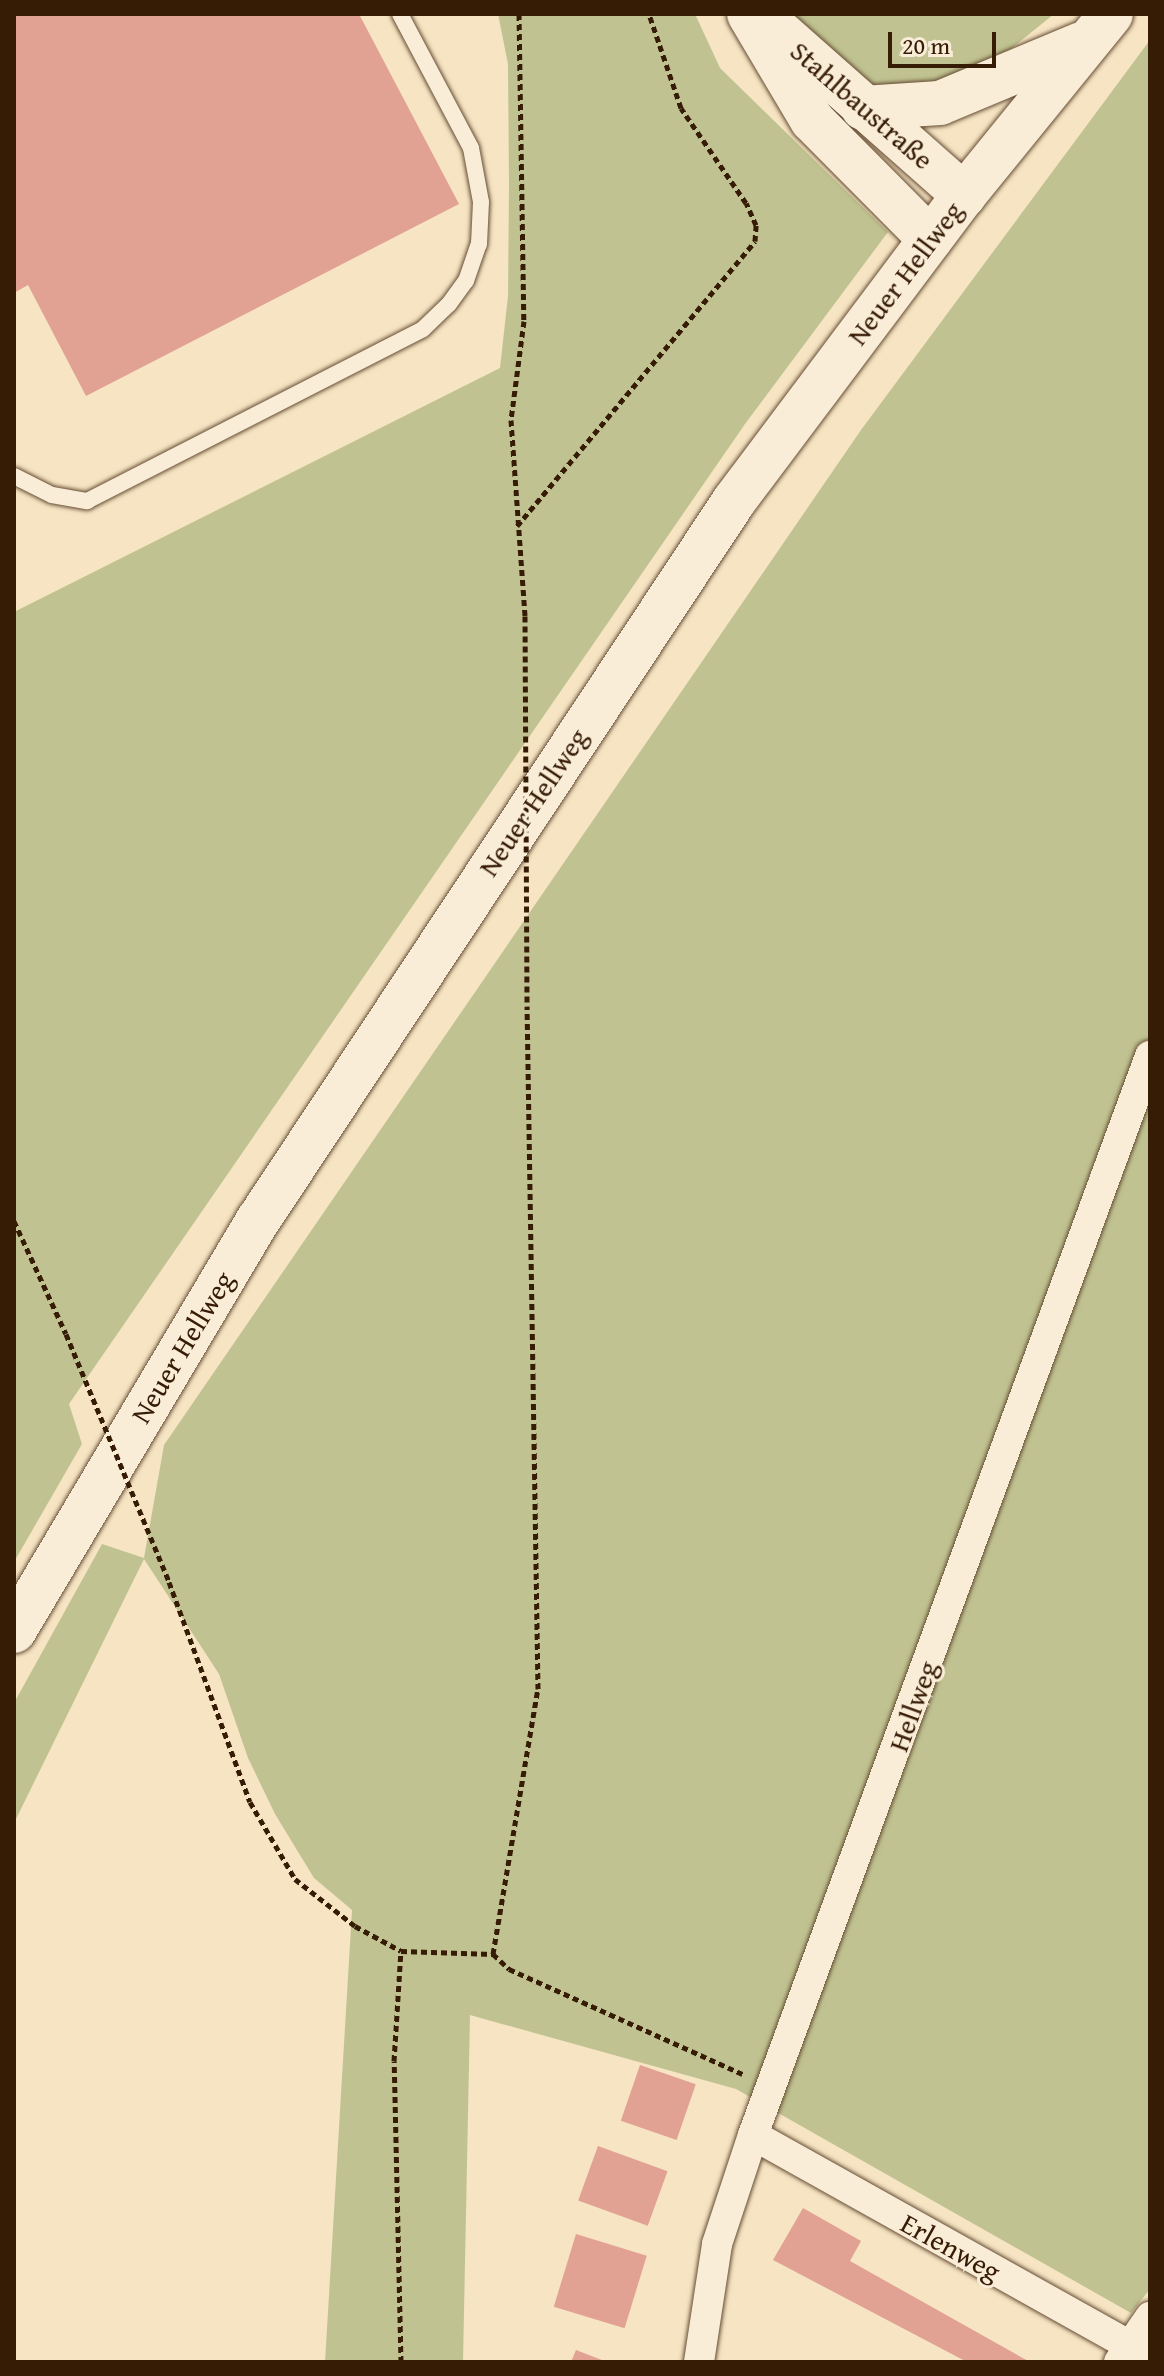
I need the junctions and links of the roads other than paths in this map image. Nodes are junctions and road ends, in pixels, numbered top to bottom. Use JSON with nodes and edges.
{"nodes":[{"id":1,"x":400,"y":14,"type":"edge"},
{"id":2,"x":749,"y":14,"type":"edge"},
{"id":3,"x":760,"y":14,"type":"edge"},
{"id":4,"x":1099,"y":28,"type":"edge"},
{"id":5,"x":863,"y":108,"type":"junction"},
{"id":6,"x":964,"y":195,"type":"junction"},
{"id":7,"x":930,"y":239,"type":"junction"},
{"id":8,"x":14,"y":476,"type":"edge"},
{"id":9,"x":1150,"y":1056,"type":"edge"},
{"id":10,"x":14,"y":1631,"type":"edge"},
{"id":11,"x":753,"y":2135,"type":"junction"},
{"id":12,"x":1150,"y":2317,"type":"edge"},
{"id":13,"x":1133,"y":2355,"type":"edge"},
{"id":14,"x":699,"y":2362,"type":"edge"}],
"edges":[{"from":1,"to":8,"type":"lane"},
{"from":2,"to":7,"type":"main road","name":"Stahlbaustraße"},
{"from":3,"to":5,"type":"main road","name":"Stahlbaustraße"},
{"from":4,"to":5,"type":"main road"},
{"from":4,"to":6,"type":"main road","name":"Neuer Hellweg"},
{"from":5,"to":6,"type":"main road","name":"Stahlbaustraße"},
{"from":6,"to":7,"type":"main road","name":"Neuer Hellweg"},
{"from":7,"to":10,"type":"main road","name":"Neuer Hellweg"},
{"from":9,"to":11,"type":"street","name":"Hellweg"},
{"from":11,"to":13,"type":"street","name":"Erlenweg"},
{"from":11,"to":14,"type":"street","name":"Hellweg"},
{"from":12,"to":13,"type":"street"}]}
